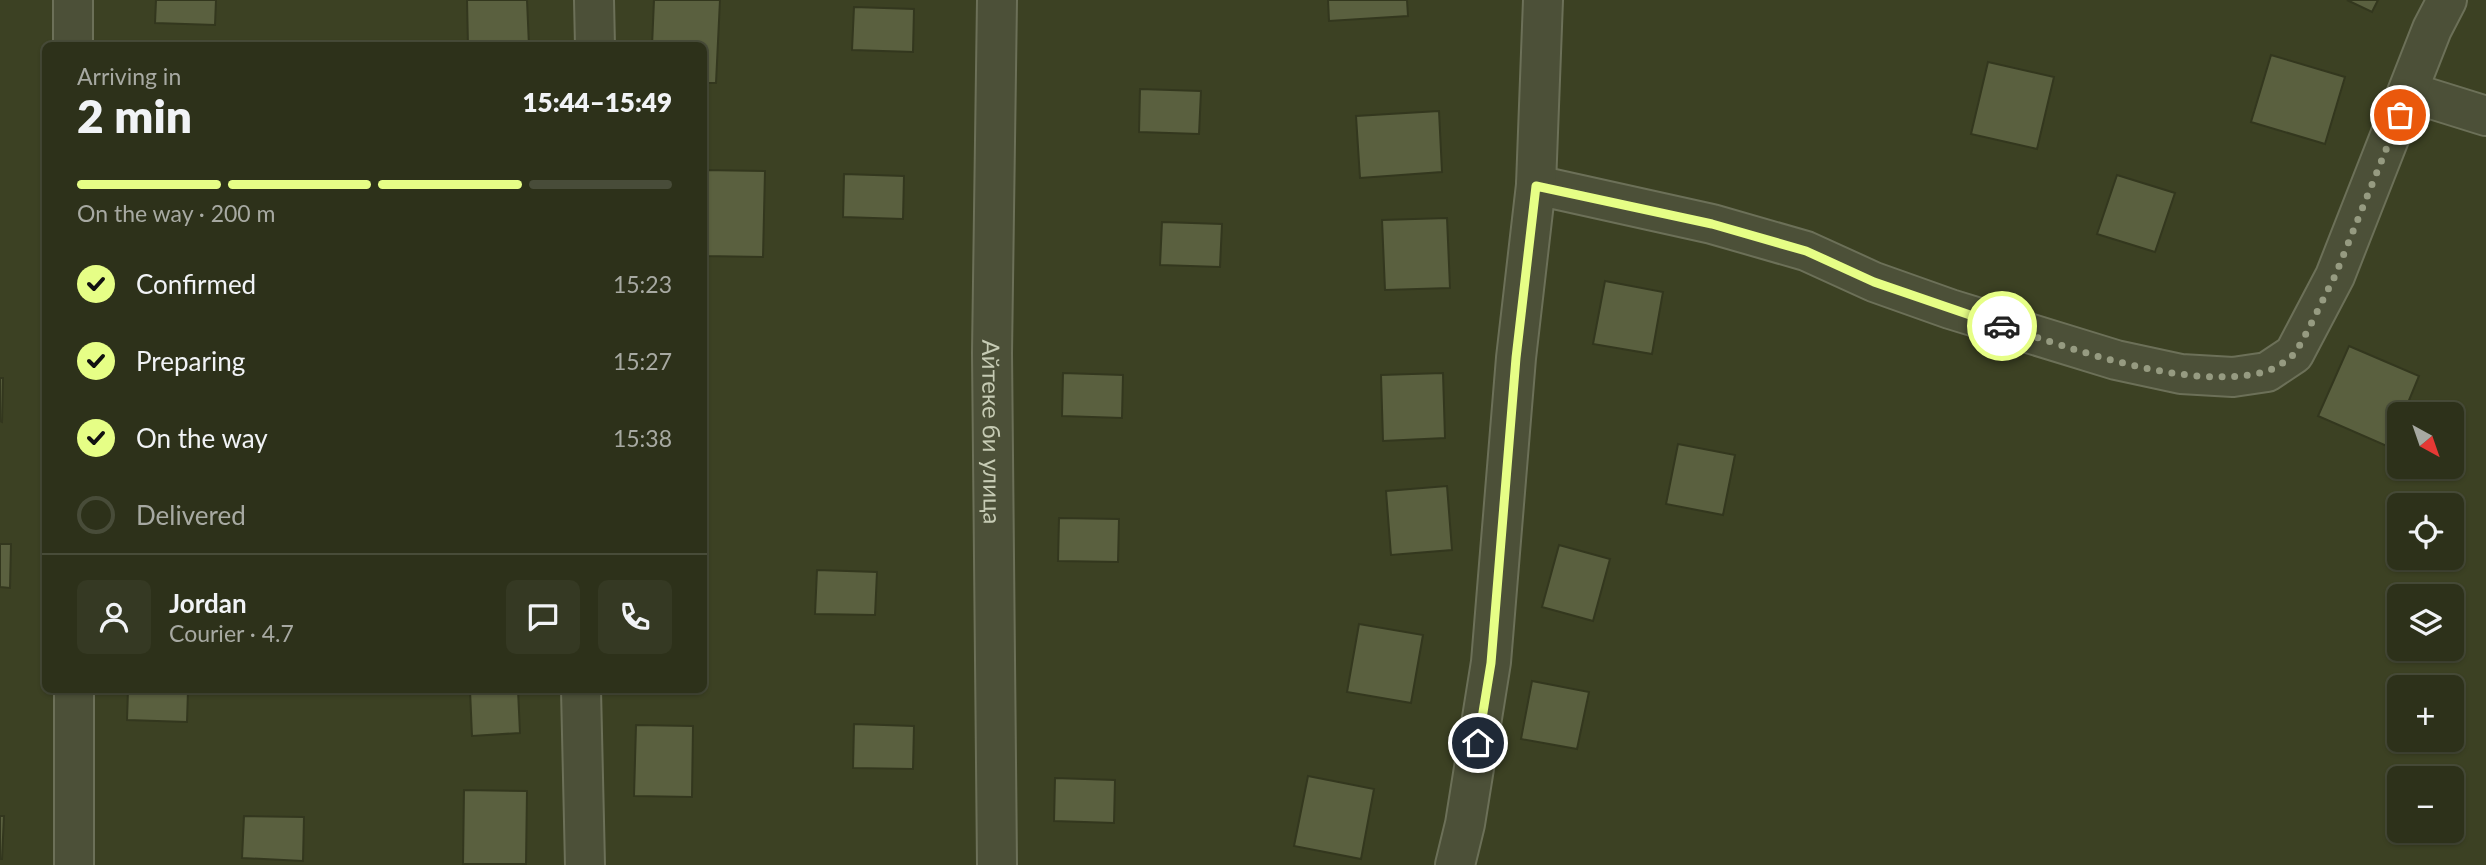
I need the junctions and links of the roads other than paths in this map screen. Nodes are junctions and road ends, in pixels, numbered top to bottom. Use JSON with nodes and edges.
{"nodes":[{"id":1,"x":73,"y":0,"type":"edge"},
{"id":2,"x":594,"y":0,"type":"edge"},
{"id":3,"x":997,"y":0,"type":"edge"},
{"id":4,"x":1543,"y":0,"type":"edge"},
{"id":5,"x":2447,"y":0,"type":"edge"},
{"id":6,"x":73,"y":42,"type":"edge"},
{"id":7,"x":595,"y":42,"type":"edge"},
{"id":8,"x":2409,"y":92,"type":"junction"},
{"id":9,"x":2486,"y":116,"type":"edge"},
{"id":10,"x":1536,"y":186,"type":"junction"},
{"id":11,"x":74,"y":693,"type":"edge"},
{"id":12,"x":581,"y":693,"type":"edge"},
{"id":13,"x":74,"y":865,"type":"edge"},
{"id":14,"x":585,"y":865,"type":"edge"},
{"id":15,"x":997,"y":865,"type":"edge"},
{"id":16,"x":1455,"y":865,"type":"edge"}],
"edges":[{"from":1,"to":6,"type":"street"},
{"from":2,"to":7,"type":"street"},
{"from":3,"to":15,"type":"street","name":"Айтеке би улица"},
{"from":4,"to":10,"type":"street"},
{"from":5,"to":8,"type":"street"},
{"from":8,"to":9,"type":"street"},
{"from":8,"to":10,"type":"street"},
{"from":10,"to":16,"type":"street"},
{"from":11,"to":13,"type":"street"},
{"from":12,"to":14,"type":"street"}]}
